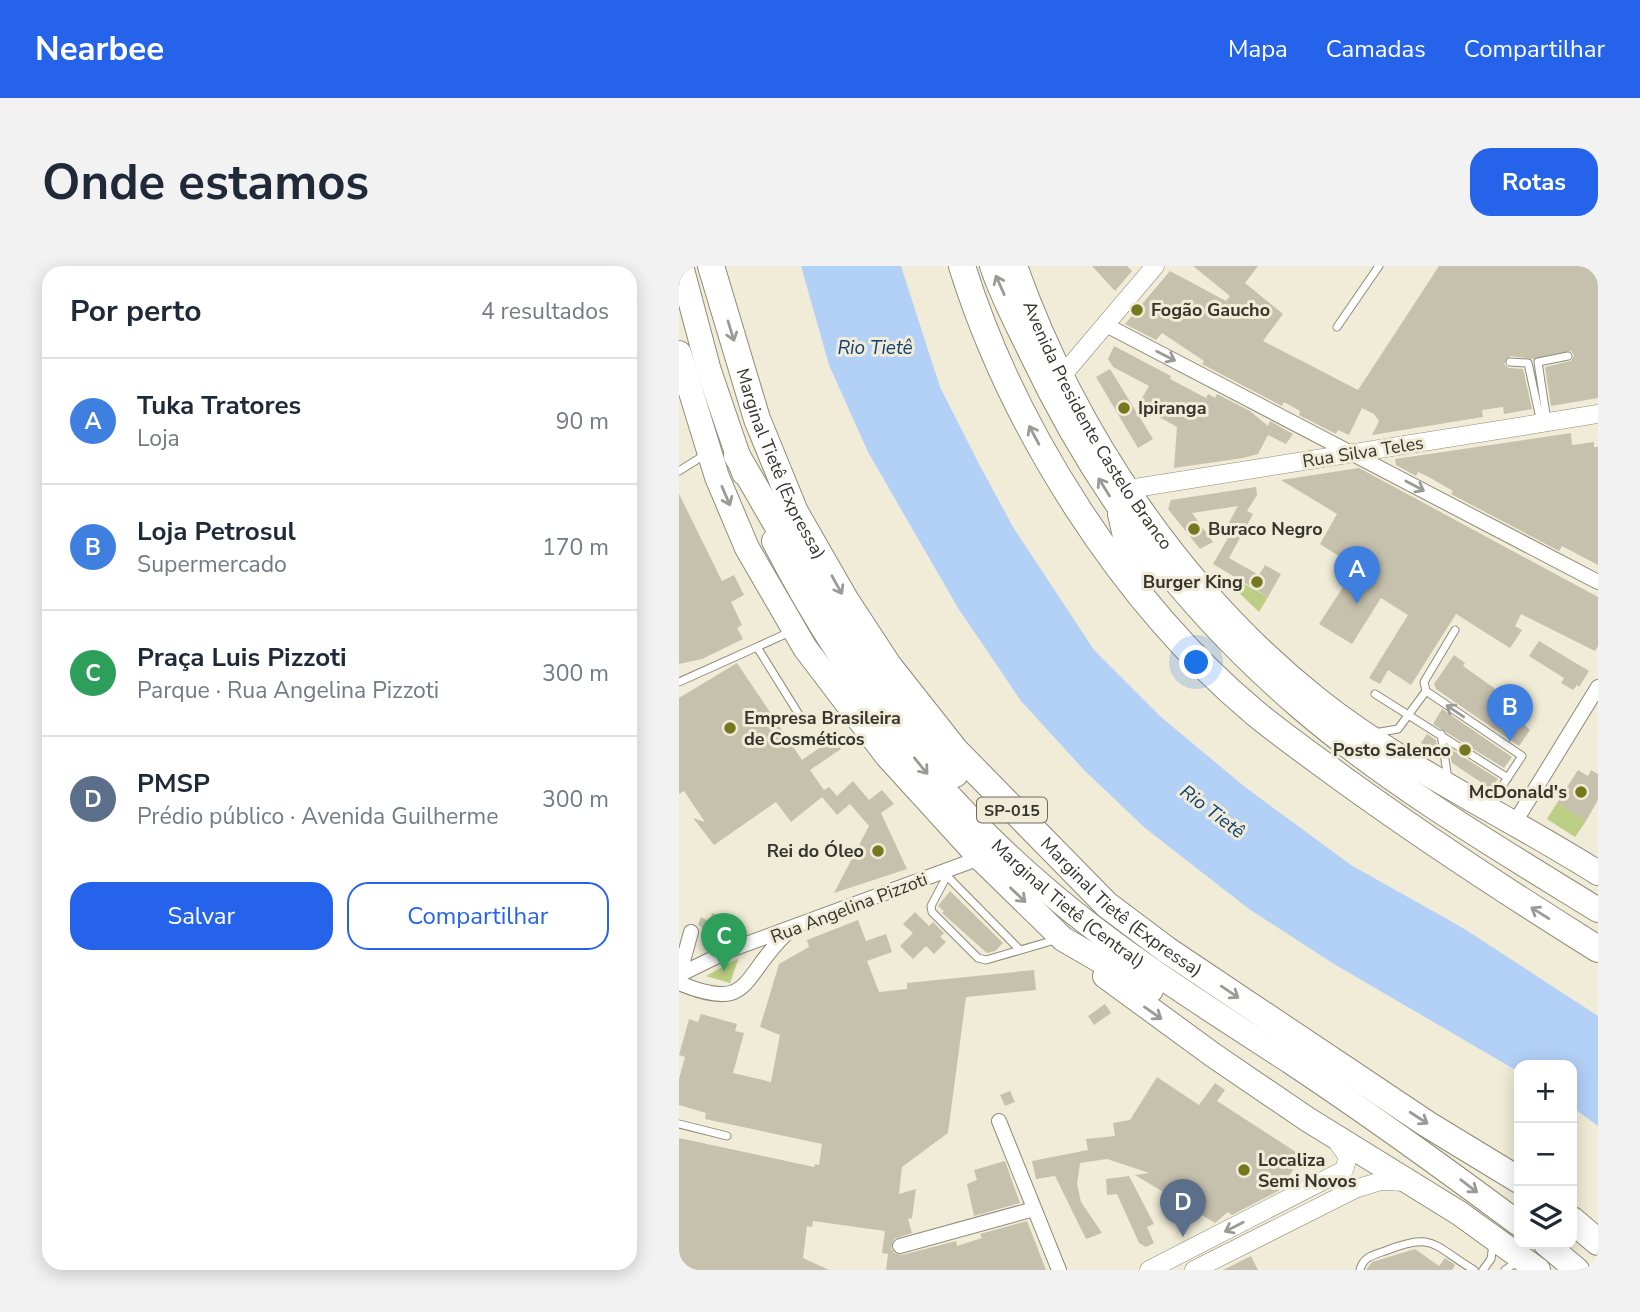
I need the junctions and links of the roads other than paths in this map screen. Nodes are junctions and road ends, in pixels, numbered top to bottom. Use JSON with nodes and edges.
{"nodes":[{"id":1,"x":681,"y":266,"type":"edge"},
{"id":2,"x":711,"y":266,"type":"edge"},
{"id":3,"x":962,"y":266,"type":"edge"},
{"id":4,"x":992,"y":266,"type":"edge"},
{"id":5,"x":1015,"y":266,"type":"edge"},
{"id":6,"x":1155,"y":266,"type":"edge"},
{"id":7,"x":1378,"y":266,"type":"edge"},
{"id":8,"x":1106,"y":325,"type":"junction"},
{"id":9,"x":1337,"y":327,"type":"dead end"},
{"id":10,"x":679,"y":354,"type":"edge"},
{"id":11,"x":1568,"y":356,"type":"dead end"},
{"id":12,"x":1510,"y":362,"type":"dead end"},
{"id":13,"x":1061,"y":377,"type":"junction"},
{"id":14,"x":684,"y":388,"type":"edge"},
{"id":15,"x":1598,"y":414,"type":"edge"},
{"id":16,"x":1544,"y":424,"type":"junction"},
{"id":17,"x":709,"y":452,"type":"junction"},
{"id":18,"x":1355,"y":453,"type":"junction"},
{"id":19,"x":737,"y":456,"type":"junction"},
{"id":20,"x":679,"y":471,"type":"edge"},
{"id":21,"x":1125,"y":502,"type":"junction"},
{"id":22,"x":1598,"y":582,"type":"edge"},
{"id":23,"x":794,"y":630,"type":"junction"},
{"id":24,"x":1455,"y":630,"type":"dead end"},
{"id":25,"x":757,"y":647,"type":"junction"},
{"id":26,"x":679,"y":681,"type":"edge"},
{"id":27,"x":1598,"y":687,"type":"edge"},
{"id":28,"x":1426,"y":691,"type":"junction"},
{"id":29,"x":1375,"y":694,"type":"dead end"},
{"id":30,"x":1409,"y":714,"type":"junction"},
{"id":31,"x":803,"y":721,"type":"dead end"},
{"id":32,"x":1441,"y":734,"type":"junction"},
{"id":33,"x":1377,"y":741,"type":"junction"},
{"id":34,"x":1508,"y":778,"type":"junction"},
{"id":35,"x":1448,"y":783,"type":"junction"},
{"id":36,"x":1489,"y":807,"type":"junction"},
{"id":37,"x":1515,"y":822,"type":"junction"},
{"id":38,"x":1429,"y":841,"type":"junction"},
{"id":39,"x":980,"y":858,"type":"junction"},
{"id":40,"x":1073,"y":872,"type":"junction"},
{"id":41,"x":949,"y":873,"type":"junction"},
{"id":42,"x":1598,"y":873,"type":"edge"},
{"id":43,"x":1598,"y":900,"type":"edge"},
{"id":44,"x":1598,"y":910,"type":"edge"},
{"id":45,"x":789,"y":931,"type":"junction"},
{"id":46,"x":691,"y":932,"type":"dead end"},
{"id":47,"x":1063,"y":939,"type":"junction"},
{"id":48,"x":1020,"y":950,"type":"junction"},
{"id":49,"x":1598,"y":950,"type":"edge"},
{"id":50,"x":679,"y":976,"type":"edge"},
{"id":51,"x":679,"y":983,"type":"edge"},
{"id":52,"x":999,"y":1121,"type":"dead end"},
{"id":53,"x":679,"y":1124,"type":"edge"},
{"id":54,"x":1331,"y":1133,"type":"junction"},
{"id":55,"x":727,"y":1136,"type":"dead end"},
{"id":56,"x":1432,"y":1159,"type":"junction"},
{"id":57,"x":1514,"y":1177,"type":"edge"},
{"id":58,"x":1411,"y":1182,"type":"junction"},
{"id":59,"x":1034,"y":1209,"type":"junction"},
{"id":60,"x":1270,"y":1209,"type":"junction"},
{"id":61,"x":1514,"y":1220,"type":"edge"},
{"id":62,"x":1577,"y":1224,"type":"edge"},
{"id":63,"x":1279,"y":1227,"type":"junction"},
{"id":64,"x":1493,"y":1236,"type":"junction"},
{"id":65,"x":1598,"y":1242,"type":"edge"},
{"id":66,"x":900,"y":1246,"type":"dead end"},
{"id":67,"x":1552,"y":1249,"type":"edge"},
{"id":68,"x":1522,"y":1266,"type":"edge"},
{"id":69,"x":1059,"y":1270,"type":"edge"},
{"id":70,"x":1149,"y":1270,"type":"edge"},
{"id":71,"x":1194,"y":1270,"type":"edge"},
{"id":72,"x":1360,"y":1270,"type":"edge"},
{"id":73,"x":1474,"y":1270,"type":"edge"},
{"id":74,"x":1483,"y":1270,"type":"edge"},
{"id":75,"x":1577,"y":1270,"type":"edge"}],
"edges":[{"from":1,"to":19,"type":"highway","name":"Marginal Tietê (Central)"},
{"from":2,"to":40,"type":"highway","name":"Marginal Tietê (Expressa)","number":"SP-015","one_way":true},
{"from":38,"to":3,"type":"highway","one_way":true},
{"from":21,"to":4,"type":"highway","one_way":true},
{"from":5,"to":13,"type":"highway","name":"Avenida Presidente Castelo Branco"},
{"from":6,"to":8,"type":"street"},
{"from":7,"to":9,"type":"lane"},
{"from":8,"to":13,"type":"street"},
{"from":8,"to":18,"type":"street","one_way":true},
{"from":10,"to":14,"type":"highway"},
{"from":11,"to":16,"type":"lane"},
{"from":12,"to":16,"type":"lane"},
{"from":13,"to":21,"type":"highway","name":"Avenida Presidente Castelo Branco"},
{"from":14,"to":17,"type":"highway"},
{"from":15,"to":16,"type":"street","name":"Rua Silva Teles"},
{"from":16,"to":18,"type":"street","name":"Rua Silva Teles"},
{"from":17,"to":20,"type":"lane"},
{"from":17,"to":23,"type":"highway","one_way":true},
{"from":18,"to":21,"type":"street","name":"Rua Silva Teles"},
{"from":18,"to":22,"type":"street","one_way":true},
{"from":19,"to":40,"type":"highway"},
{"from":19,"to":56,"type":"highway","name":"Marginal Tietê (Central)","one_way":true},
{"from":21,"to":33,"type":"highway","name":"Avenida Presidente Castelo Branco"},
{"from":21,"to":38,"type":"highway"},
{"from":21,"to":44,"type":"highway"},
{"from":23,"to":25,"type":"lane"},
{"from":23,"to":39,"type":"highway"},
{"from":24,"to":28,"type":"lane"},
{"from":25,"to":26,"type":"lane"},
{"from":25,"to":31,"type":"lane"},
{"from":27,"to":37,"type":"street"},
{"from":28,"to":30,"type":"lane"},
{"from":34,"to":28,"type":"lane","one_way":true},
{"from":29,"to":30,"type":"lane"},
{"from":30,"to":32,"type":"lane"},
{"from":30,"to":33,"type":"lane"},
{"from":32,"to":34,"type":"lane"},
{"from":32,"to":35,"type":"lane"},
{"from":33,"to":35,"type":"highway","name":"Avenida Presidente Castelo Branco"},
{"from":33,"to":43,"type":"highway"},
{"from":34,"to":36,"type":"lane"},
{"from":35,"to":36,"type":"highway","name":"Avenida Presidente Castelo Branco"},
{"from":36,"to":37,"type":"highway","name":"Avenida Presidente Castelo Branco"},
{"from":37,"to":42,"type":"highway","name":"Avenida Presidente Castelo Branco"},
{"from":49,"to":38,"type":"highway","one_way":true},
{"from":39,"to":41,"type":"street","name":"Rua Angelina Pizzoti"},
{"from":39,"to":47,"type":"highway","one_way":true},
{"from":40,"to":57,"type":"highway","name":"Marginal Tietê (Expressa)","number":"SP-015","one_way":true},
{"from":41,"to":45,"type":"street","name":"Rua Angelina Pizzoti"},
{"from":41,"to":48,"type":"lane"},
{"from":41,"to":48,"type":"lane"},
{"from":45,"to":50,"type":"street","name":"Rua Angelina Pizzoti"},
{"from":45,"to":51,"type":"street"},
{"from":46,"to":50,"type":"street"},
{"from":47,"to":48,"type":"lane"},
{"from":47,"to":54,"type":"highway","one_way":true},
{"from":47,"to":56,"type":"highway"},
{"from":52,"to":59,"type":"street"},
{"from":53,"to":55,"type":"lane"},
{"from":54,"to":58,"type":"highway"},
{"from":54,"to":60,"type":"street"},
{"from":56,"to":61,"type":"highway","name":"Marginal Tietê (Central)","one_way":true},
{"from":58,"to":63,"type":"street"},
{"from":58,"to":64,"type":"highway"},
{"from":59,"to":66,"type":"street"},
{"from":59,"to":69,"type":"street"},
{"from":60,"to":63,"type":"street"},
{"from":60,"to":70,"type":"street","one_way":true},
{"from":62,"to":65,"type":"highway"},
{"from":63,"to":71,"type":"street"},
{"from":64,"to":68,"type":"highway"},
{"from":64,"to":74,"type":"lane"},
{"from":67,"to":75,"type":"highway"},
{"from":72,"to":73,"type":"lane"}]}
